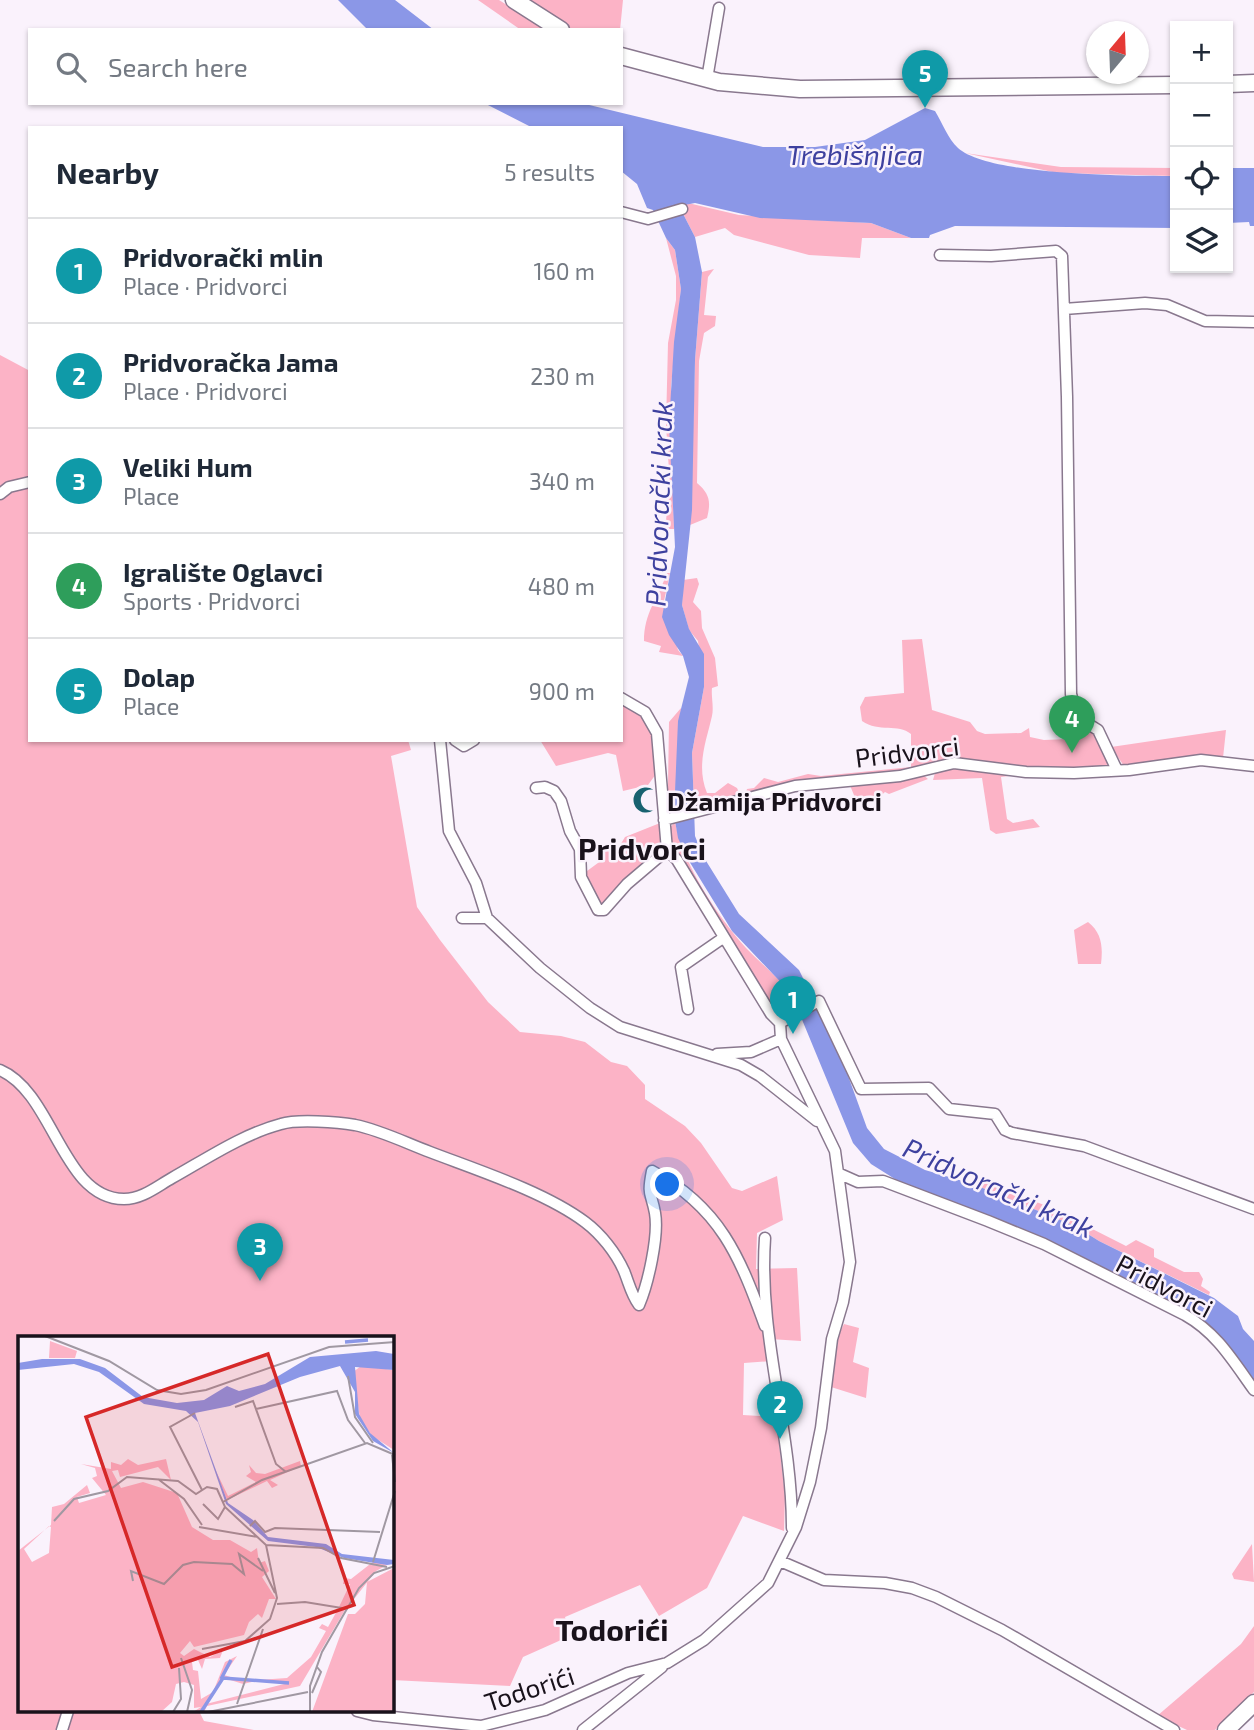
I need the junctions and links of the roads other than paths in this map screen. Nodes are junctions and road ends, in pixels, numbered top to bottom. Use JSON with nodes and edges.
{"nodes":[{"id":1,"x":514,"y":0,"type":"edge"},
{"id":2,"x":719,"y":8,"type":"dead end"},
{"id":3,"x":558,"y":28,"type":"edge"},
{"id":4,"x":623,"y":57,"type":"edge"},
{"id":5,"x":707,"y":79,"type":"junction"},
{"id":6,"x":1254,"y":83,"type":"edge"},
{"id":7,"x":1233,"y":84,"type":"edge"},
{"id":8,"x":1170,"y":85,"type":"edge"},
{"id":9,"x":682,"y":209,"type":"dead end"},
{"id":10,"x":623,"y":213,"type":"edge"},
{"id":11,"x":940,"y":255,"type":"dead end"},
{"id":12,"x":1065,"y":309,"type":"junction"},
{"id":13,"x":1254,"y":322,"type":"edge"},
{"id":14,"x":28,"y":482,"type":"edge"},
{"id":15,"x":0,"y":494,"type":"edge"},
{"id":16,"x":623,"y":699,"type":"edge"},
{"id":17,"x":440,"y":742,"type":"edge"},
{"id":18,"x":1254,"y":766,"type":"edge"},
{"id":19,"x":1116,"y":768,"type":"junction"},
{"id":20,"x":536,"y":788,"type":"dead end"},
{"id":21,"x":669,"y":819,"type":"junction"},
{"id":22,"x":667,"y":850,"type":"junction"},
{"id":23,"x":461,"y":918,"type":"dead end"},
{"id":24,"x":487,"y":918,"type":"junction"},
{"id":25,"x":723,"y":938,"type":"junction"},
{"id":26,"x":688,"y":1009,"type":"dead end"},
{"id":27,"x":780,"y":1023,"type":"junction"},
{"id":28,"x":780,"y":1039,"type":"junction"},
{"id":29,"x":713,"y":1054,"type":"junction"},
{"id":30,"x":0,"y":1070,"type":"edge"},
{"id":31,"x":820,"y":1123,"type":"junction"},
{"id":32,"x":840,"y":1174,"type":"junction"},
{"id":33,"x":1254,"y":1209,"type":"edge"},
{"id":34,"x":765,"y":1238,"type":"dead end"},
{"id":35,"x":765,"y":1326,"type":"junction"},
{"id":36,"x":1254,"y":1390,"type":"edge"},
{"id":37,"x":792,"y":1535,"type":"junction"},
{"id":38,"x":780,"y":1561,"type":"junction"},
{"id":39,"x":667,"y":1663,"type":"junction"},
{"id":40,"x":1254,"y":1703,"type":"edge"},
{"id":41,"x":68,"y":1712,"type":"edge"},
{"id":42,"x":362,"y":1712,"type":"edge"},
{"id":43,"x":62,"y":1730,"type":"edge"},
{"id":44,"x":583,"y":1730,"type":"edge"},
{"id":45,"x":1174,"y":1730,"type":"edge"},
{"id":46,"x":1226,"y":1730,"type":"edge"}],
"edges":[{"from":1,"to":3,"type":"main road"},
{"from":2,"to":5,"type":"street"},
{"from":4,"to":5,"type":"main road"},
{"from":5,"to":8,"type":"main road"},
{"from":6,"to":7,"type":"main road"},
{"from":9,"to":10,"type":"street"},
{"from":11,"to":12,"type":"street"},
{"from":12,"to":13,"type":"street"},
{"from":12,"to":19,"type":"street"},
{"from":14,"to":15,"type":"street"},
{"from":16,"to":21,"type":"street"},
{"from":17,"to":24,"type":"street"},
{"from":18,"to":19,"type":"street","name":"Pridvorci"},
{"from":19,"to":21,"type":"street","name":"Pridvorci"},
{"from":20,"to":22,"type":"street"},
{"from":21,"to":22,"type":"street"},
{"from":22,"to":25,"type":"street"},
{"from":23,"to":24,"type":"street"},
{"from":24,"to":29,"type":"street"},
{"from":25,"to":26,"type":"street"},
{"from":25,"to":27,"type":"street"},
{"from":27,"to":28,"type":"street"},
{"from":27,"to":33,"type":"street"},
{"from":28,"to":29,"type":"street"},
{"from":28,"to":31,"type":"street"},
{"from":29,"to":31,"type":"street"},
{"from":30,"to":35,"type":"street"},
{"from":31,"to":32,"type":"street"},
{"from":32,"to":36,"type":"street","name":"Pridvorci"},
{"from":32,"to":37,"type":"street"},
{"from":34,"to":35,"type":"street"},
{"from":35,"to":37,"type":"street"},
{"from":37,"to":38,"type":"street"},
{"from":38,"to":39,"type":"street","name":"Todorići"},
{"from":38,"to":45,"type":"street"},
{"from":39,"to":42,"type":"street","name":"Todorići"},
{"from":39,"to":44,"type":"street","name":"Todorići"},
{"from":40,"to":46,"type":"main road"},
{"from":41,"to":43,"type":"street"}]}
